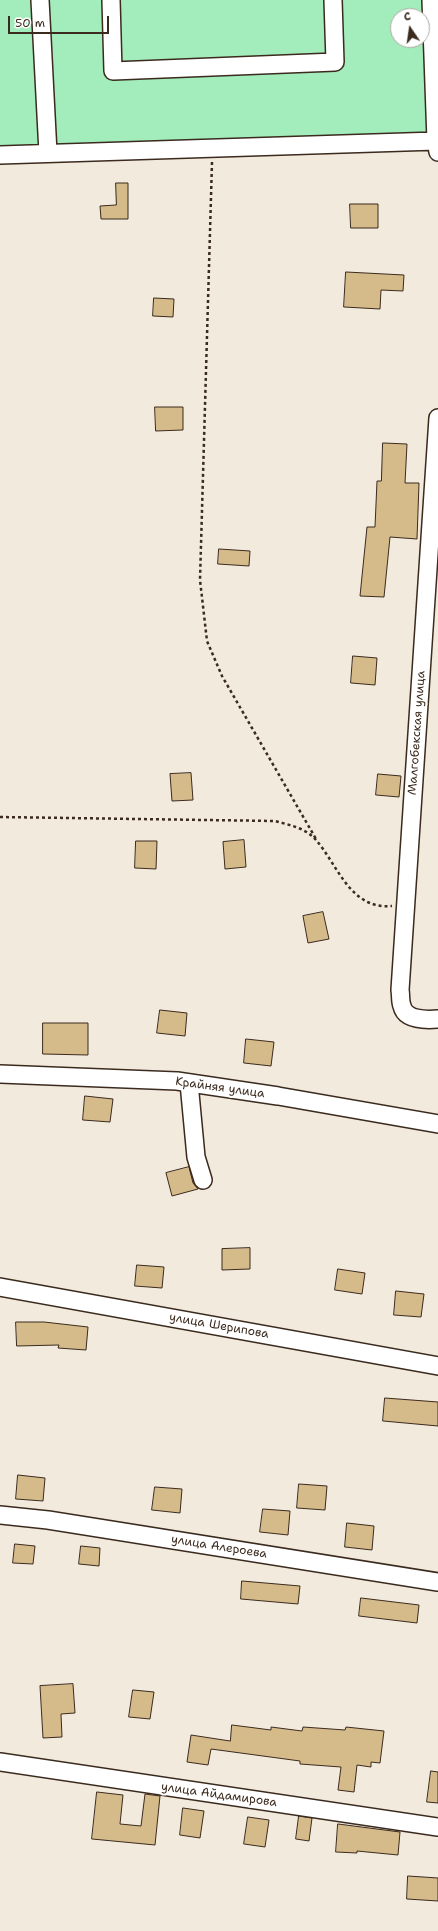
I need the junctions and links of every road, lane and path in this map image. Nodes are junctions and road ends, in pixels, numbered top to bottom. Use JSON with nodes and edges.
{"nodes":[{"id":1,"x":40,"y":0,"type":"edge"},
{"id":2,"x":111,"y":0,"type":"edge"},
{"id":3,"x":332,"y":0,"type":"edge"},
{"id":4,"x":431,"y":0,"type":"edge"},
{"id":5,"x":212,"y":147,"type":"junction"},
{"id":6,"x":437,"y":147,"type":"edge"},
{"id":7,"x":48,"y":153,"type":"junction"},
{"id":8,"x":0,"y":155,"type":"edge"},
{"id":9,"x":438,"y":418,"type":"edge"},
{"id":10,"x":0,"y":817,"type":"edge"},
{"id":11,"x":316,"y":839,"type":"junction"},
{"id":12,"x":405,"y":904,"type":"junction"},
{"id":13,"x":438,"y":1019,"type":"edge"},
{"id":14,"x":0,"y":1074,"type":"edge"},
{"id":15,"x":189,"y":1083,"type":"junction"},
{"id":16,"x":438,"y":1124,"type":"edge"},
{"id":17,"x":203,"y":1180,"type":"dead end"},
{"id":18,"x":0,"y":1287,"type":"edge"},
{"id":19,"x":438,"y":1366,"type":"edge"},
{"id":20,"x":0,"y":1515,"type":"edge"},
{"id":21,"x":438,"y":1582,"type":"edge"},
{"id":22,"x":0,"y":1762,"type":"edge"},
{"id":23,"x":438,"y":1827,"type":"edge"}],
"edges":[{"from":1,"to":7,"type":"street"},
{"from":2,"to":3,"type":"street"},
{"from":4,"to":6,"type":"street"},
{"from":5,"to":6,"type":"street"},
{"from":5,"to":7,"type":"street"},
{"from":5,"to":11,"type":"path"},
{"from":7,"to":8,"type":"street"},
{"from":9,"to":12,"type":"street","name":"Малгобекская улица"},
{"from":10,"to":11,"type":"path"},
{"from":11,"to":12,"type":"path"},
{"from":12,"to":13,"type":"street","name":"Малгобекская улица"},
{"from":14,"to":15,"type":"street","name":"Крайняя улица"},
{"from":15,"to":16,"type":"street","name":"Крайняя улица"},
{"from":15,"to":17,"type":"street"},
{"from":18,"to":19,"type":"street","name":"улица Шерипова"},
{"from":20,"to":21,"type":"street","name":"улица Алероева"},
{"from":22,"to":23,"type":"street","name":"улица Айдамирова"}]}
